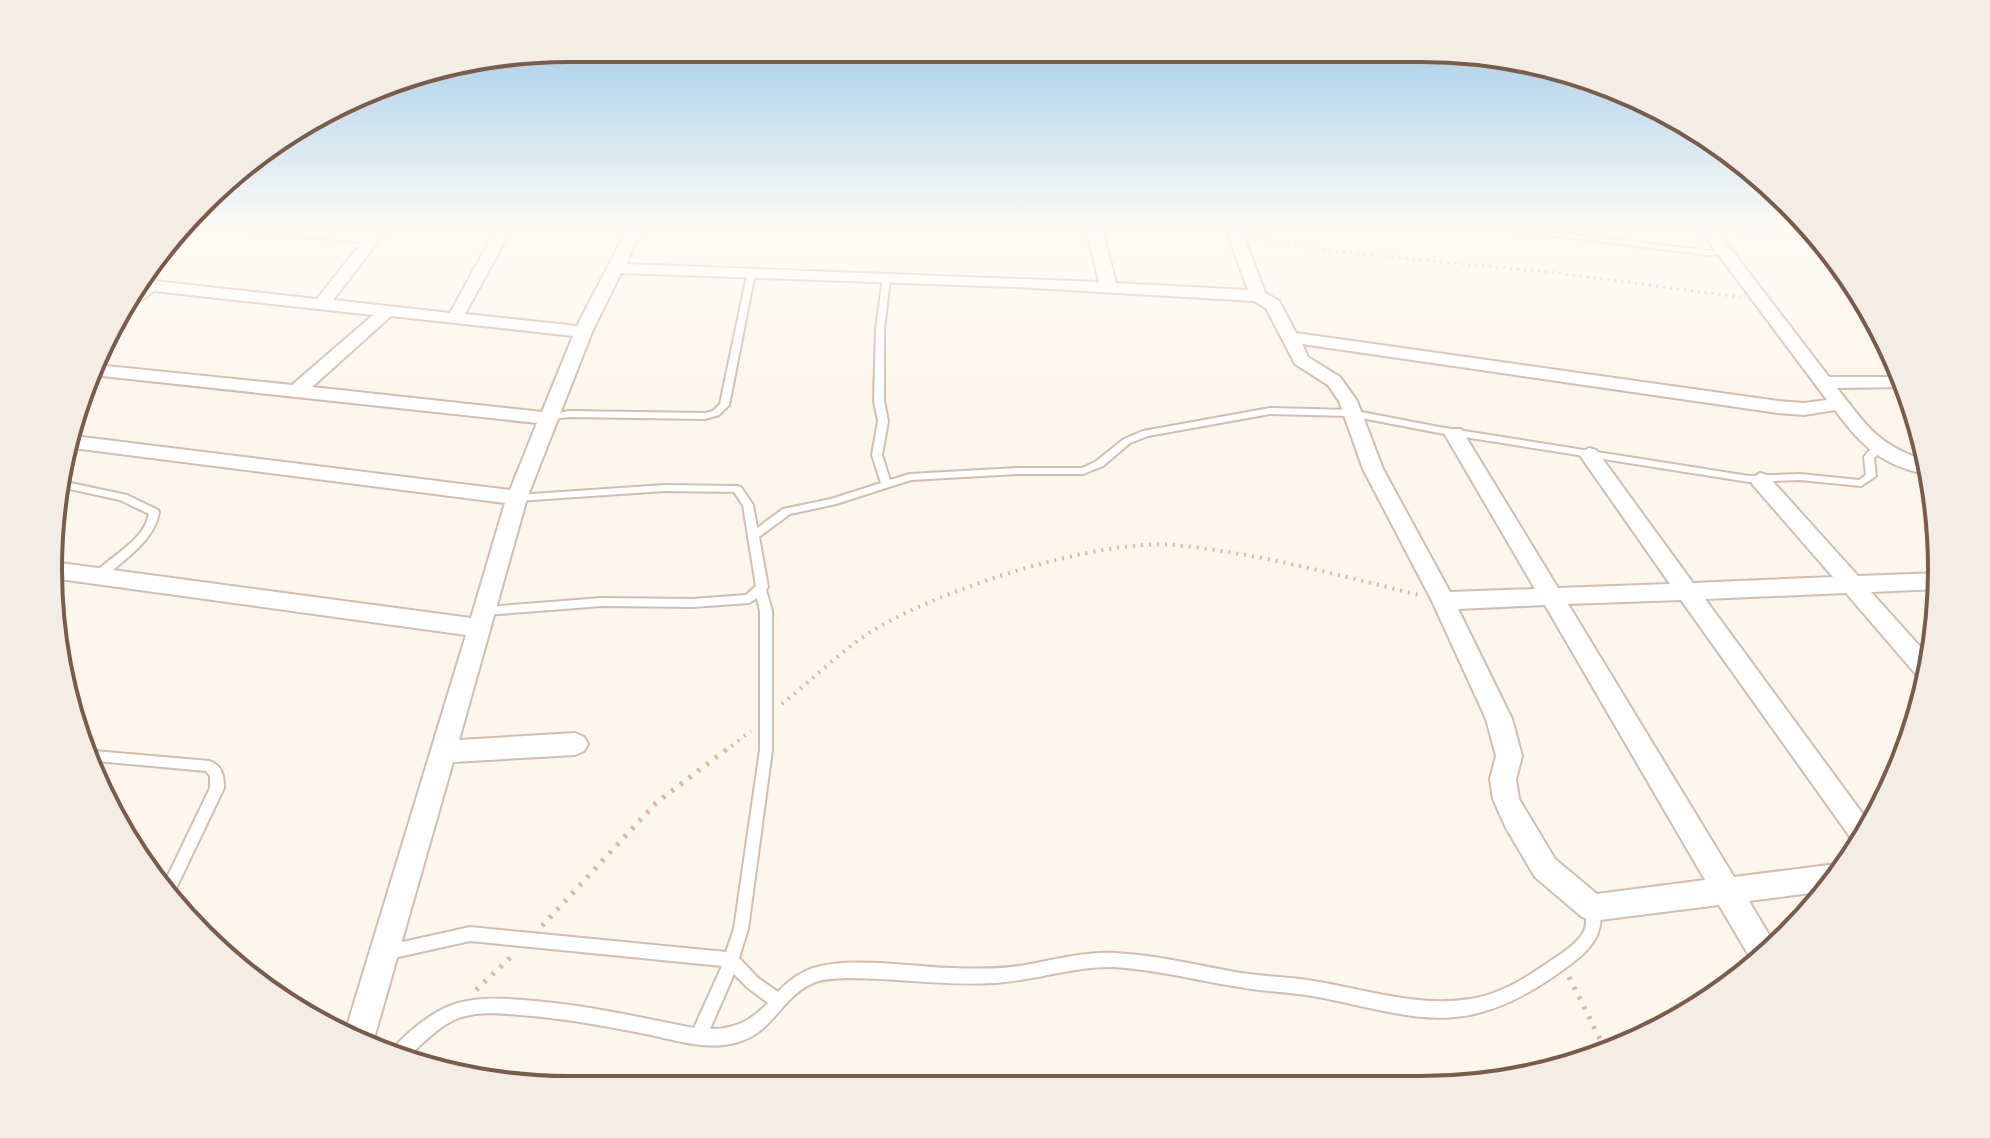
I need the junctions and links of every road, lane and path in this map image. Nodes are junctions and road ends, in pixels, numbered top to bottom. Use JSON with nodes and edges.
{"nodes":[{"id":1,"x":341,"y":279,"type":"edge"},
{"id":2,"x":477,"y":279,"type":"edge"},
{"id":3,"x":609,"y":279,"type":"edge"},
{"id":4,"x":750,"y":279,"type":"edge"},
{"id":5,"x":886,"y":279,"type":"edge"},
{"id":6,"x":911,"y":279,"type":"edge"},
{"id":7,"x":1107,"y":279,"type":"edge"},
{"id":8,"x":1252,"y":279,"type":"edge"},
{"id":9,"x":1602,"y":279,"type":"edge"},
{"id":10,"x":1745,"y":279,"type":"edge"},
{"id":11,"x":148,"y":286,"type":"edge"},
{"id":12,"x":1109,"y":288,"type":"junction"},
{"id":13,"x":1258,"y":296,"type":"junction"},
{"id":14,"x":1762,"y":301,"type":"junction"},
{"id":15,"x":321,"y":304,"type":"junction"},
{"id":16,"x":387,"y":311,"type":"junction"},
{"id":17,"x":455,"y":318,"type":"junction"},
{"id":18,"x":583,"y":332,"type":"junction"},
{"id":19,"x":1289,"y":337,"type":"junction"},
{"id":20,"x":103,"y":371,"type":"edge"},
{"id":21,"x":1892,"y":382,"type":"edge"},
{"id":22,"x":1825,"y":383,"type":"junction"},
{"id":23,"x":297,"y":391,"type":"junction"},
{"id":24,"x":1840,"y":404,"type":"junction"},
{"id":25,"x":1351,"y":413,"type":"junction"},
{"id":26,"x":548,"y":418,"type":"junction"},
{"id":27,"x":1454,"y":433,"type":"junction"},
{"id":28,"x":78,"y":443,"type":"edge"},
{"id":29,"x":1879,"y":449,"type":"junction"},
{"id":30,"x":1589,"y":454,"type":"junction"},
{"id":31,"x":1917,"y":465,"type":"edge"},
{"id":32,"x":1760,"y":480,"type":"junction"},
{"id":33,"x":886,"y":484,"type":"junction"},
{"id":34,"x":69,"y":486,"type":"edge"},
{"id":35,"x":517,"y":498,"type":"junction"},
{"id":36,"x":755,"y":535,"type":"junction"},
{"id":37,"x":62,"y":572,"type":"edge"},
{"id":38,"x":97,"y":577,"type":"junction"},
{"id":39,"x":1928,"y":581,"type":"edge"},
{"id":40,"x":1853,"y":584,"type":"junction"},
{"id":41,"x":761,"y":591,"type":"junction"},
{"id":42,"x":1688,"y":591,"type":"junction"},
{"id":43,"x":1548,"y":595,"type":"junction"},
{"id":44,"x":1443,"y":601,"type":"junction"},
{"id":45,"x":483,"y":619,"type":"junction"},
{"id":46,"x":1919,"y":661,"type":"edge"},
{"id":47,"x":766,"y":718,"type":"junction"},
{"id":48,"x":575,"y":744,"type":"dead end"},
{"id":49,"x":444,"y":752,"type":"junction"},
{"id":50,"x":98,"y":756,"type":"edge"},
{"id":51,"x":1857,"y":827,"type":"edge"},
{"id":52,"x":1823,"y":879,"type":"edge"},
{"id":53,"x":171,"y":883,"type":"edge"},
{"id":54,"x":1724,"y":890,"type":"junction"},
{"id":55,"x":1592,"y":908,"type":"junction"},
{"id":56,"x":529,"y":940,"type":"junction"},
{"id":57,"x":1759,"y":946,"type":"edge"},
{"id":58,"x":385,"y":953,"type":"junction"},
{"id":59,"x":731,"y":960,"type":"junction"},
{"id":60,"x":1562,"y":962,"type":"junction"},
{"id":61,"x":778,"y":1001,"type":"junction"},
{"id":62,"x":459,"y":1010,"type":"junction"},
{"id":63,"x":362,"y":1031,"type":"edge"},
{"id":64,"x":698,"y":1037,"type":"junction"},
{"id":65,"x":1602,"y":1042,"type":"edge"},
{"id":66,"x":405,"y":1049,"type":"edge"}],
"edges":[{"from":1,"to":15,"type":"street"},
{"from":2,"to":17,"type":"street"},
{"from":3,"to":18,"type":"street"},
{"from":4,"to":26,"type":"lane"},
{"from":5,"to":33,"type":"lane"},
{"from":6,"to":12,"type":"street"},
{"from":7,"to":12,"type":"street"},
{"from":8,"to":13,"type":"street"},
{"from":9,"to":14,"type":"path"},
{"from":10,"to":14,"type":"street"},
{"from":11,"to":15,"type":"street"},
{"from":12,"to":13,"type":"street"},
{"from":13,"to":19,"type":"street"},
{"from":14,"to":22,"type":"street"},
{"from":15,"to":16,"type":"street"},
{"from":16,"to":17,"type":"street"},
{"from":16,"to":23,"type":"street"},
{"from":17,"to":18,"type":"street"},
{"from":18,"to":26,"type":"street"},
{"from":19,"to":24,"type":"street"},
{"from":19,"to":25,"type":"street"},
{"from":20,"to":23,"type":"street"},
{"from":21,"to":22,"type":"street"},
{"from":22,"to":24,"type":"street"},
{"from":23,"to":26,"type":"street"},
{"from":24,"to":29,"type":"street"},
{"from":25,"to":27,"type":"lane"},
{"from":25,"to":33,"type":"lane"},
{"from":25,"to":44,"type":"street"},
{"from":26,"to":35,"type":"street"},
{"from":27,"to":30,"type":"lane"},
{"from":27,"to":43,"type":"street"},
{"from":28,"to":35,"type":"street"},
{"from":29,"to":31,"type":"street"},
{"from":29,"to":32,"type":"lane"},
{"from":30,"to":32,"type":"lane"},
{"from":30,"to":42,"type":"street"},
{"from":32,"to":40,"type":"street"},
{"from":33,"to":36,"type":"lane"},
{"from":34,"to":38,"type":"lane"},
{"from":35,"to":36,"type":"lane"},
{"from":35,"to":45,"type":"street"},
{"from":36,"to":41,"type":"lane"},
{"from":37,"to":38,"type":"street"},
{"from":38,"to":45,"type":"street"},
{"from":39,"to":40,"type":"street"},
{"from":40,"to":42,"type":"street"},
{"from":40,"to":46,"type":"street"},
{"from":41,"to":45,"type":"lane"},
{"from":41,"to":47,"type":"lane"},
{"from":42,"to":43,"type":"street"},
{"from":42,"to":51,"type":"street"},
{"from":43,"to":44,"type":"street"},
{"from":43,"to":54,"type":"street"},
{"from":44,"to":47,"type":"path"},
{"from":44,"to":55,"type":"street"},
{"from":45,"to":49,"type":"street"},
{"from":47,"to":56,"type":"path"},
{"from":47,"to":59,"type":"lane"},
{"from":48,"to":49,"type":"street"},
{"from":49,"to":58,"type":"street"},
{"from":50,"to":53,"type":"lane"},
{"from":52,"to":54,"type":"street"},
{"from":54,"to":55,"type":"street"},
{"from":54,"to":57,"type":"street"},
{"from":55,"to":60,"type":"lane"},
{"from":56,"to":58,"type":"lane"},
{"from":56,"to":59,"type":"lane"},
{"from":56,"to":62,"type":"path"},
{"from":58,"to":63,"type":"street"},
{"from":59,"to":61,"type":"lane"},
{"from":59,"to":64,"type":"lane"},
{"from":60,"to":61,"type":"lane"},
{"from":60,"to":65,"type":"path"},
{"from":61,"to":64,"type":"lane"},
{"from":62,"to":64,"type":"lane"},
{"from":62,"to":66,"type":"lane"}]}
